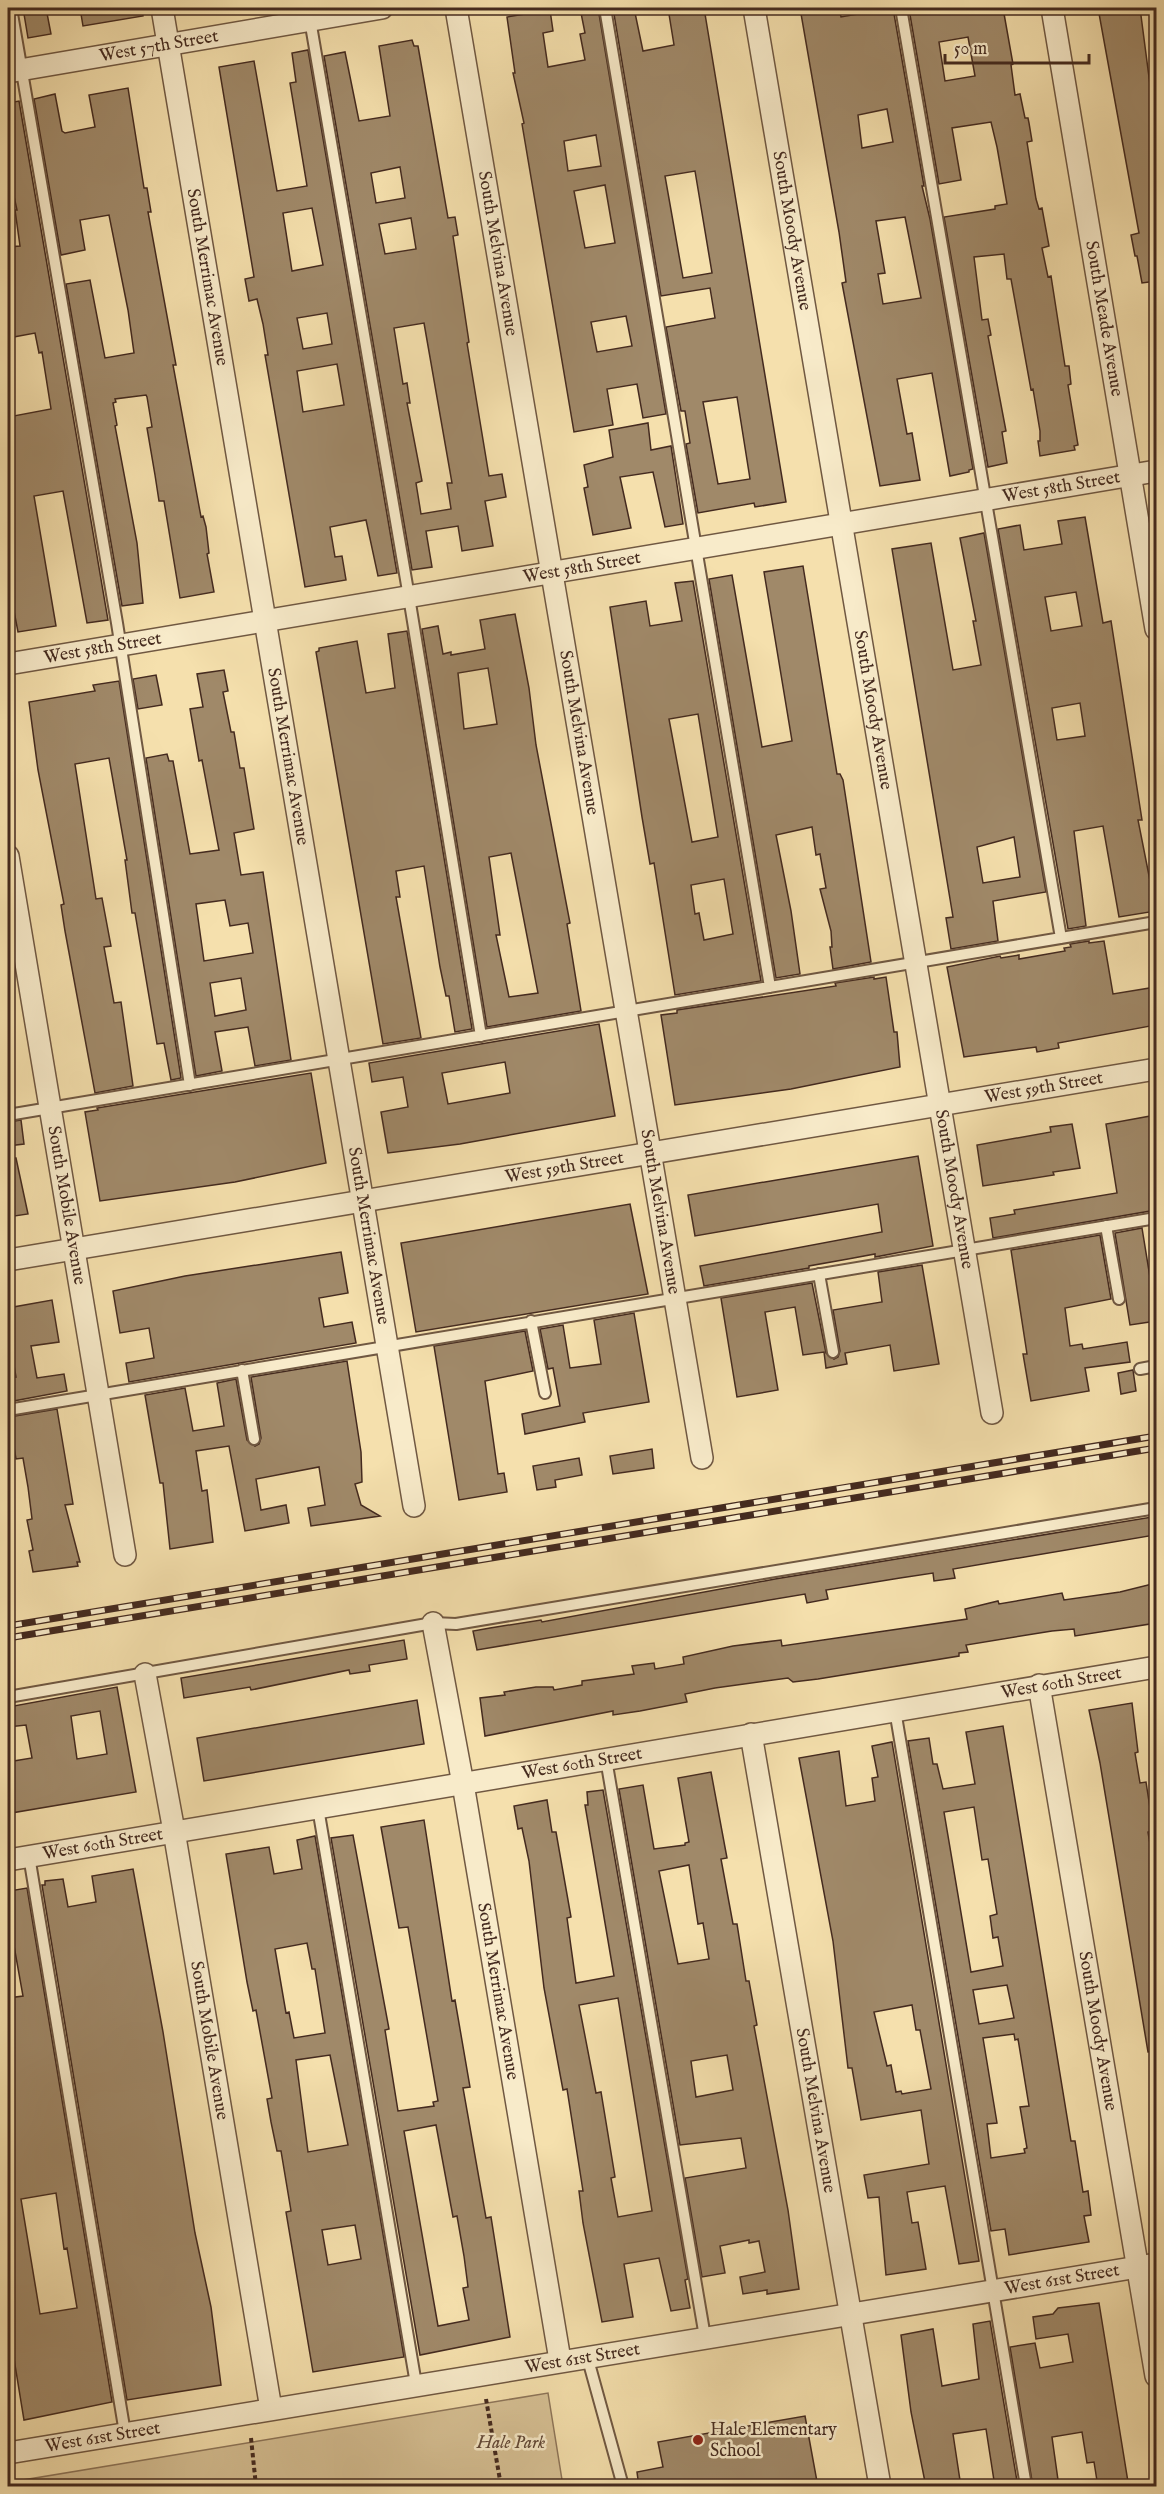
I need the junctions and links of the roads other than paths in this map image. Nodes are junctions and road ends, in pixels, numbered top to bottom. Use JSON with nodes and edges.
{"nodes":[{"id":1,"x":11,"y":8,"type":"edge"},
{"id":2,"x":162,"y":8,"type":"edge"},
{"id":3,"x":382,"y":8,"type":"edge"},
{"id":4,"x":456,"y":8,"type":"edge"},
{"id":5,"x":605,"y":8,"type":"edge"},
{"id":6,"x":754,"y":8,"type":"edge"},
{"id":7,"x":901,"y":8,"type":"edge"},
{"id":8,"x":1052,"y":8,"type":"edge"},
{"id":9,"x":309,"y":14,"type":"edge"},
{"id":10,"x":168,"y":44,"type":"junction"},
{"id":11,"x":15,"y":71,"type":"edge"},
{"id":12,"x":1156,"y":471,"type":"edge"},
{"id":13,"x":1131,"y":476,"type":"junction"},
{"id":14,"x":984,"y":500,"type":"junction"},
{"id":15,"x":842,"y":524,"type":"junction"},
{"id":16,"x":697,"y":548,"type":"junction"},
{"id":17,"x":552,"y":573,"type":"junction"},
{"id":18,"x":409,"y":597,"type":"junction"},
{"id":19,"x":265,"y":621,"type":"junction"},
{"id":20,"x":1156,"y":630,"type":"edge"},
{"id":21,"x":120,"y":646,"type":"junction"},
{"id":22,"x":8,"y":664,"type":"edge"},
{"id":23,"x":8,"y":856,"type":"edge"},
{"id":24,"x":1156,"y":922,"type":"edge"},
{"id":25,"x":1060,"y":938,"type":"junction"},
{"id":26,"x":916,"y":962,"type":"junction"},
{"id":27,"x":770,"y":987,"type":"junction"},
{"id":28,"x":627,"y":1011,"type":"junction"},
{"id":29,"x":481,"y":1036,"type":"junction"},
{"id":30,"x":338,"y":1059,"type":"junction"},
{"id":31,"x":1156,"y":1069,"type":"edge"},
{"id":32,"x":190,"y":1085,"type":"junction"},
{"id":33,"x":940,"y":1105,"type":"junction"},
{"id":34,"x":49,"y":1108,"type":"junction"},
{"id":35,"x":8,"y":1115,"type":"edge"},
{"id":36,"x":651,"y":1153,"type":"junction"},
{"id":37,"x":362,"y":1201,"type":"junction"},
{"id":38,"x":1156,"y":1218,"type":"edge"},
{"id":39,"x":1106,"y":1226,"type":"junction"},
{"id":40,"x":964,"y":1249,"type":"junction"},
{"id":41,"x":72,"y":1250,"type":"junction"},
{"id":42,"x":8,"y":1260,"type":"edge"},
{"id":43,"x":819,"y":1274,"type":"junction"},
{"id":44,"x":675,"y":1298,"type":"junction"},
{"id":45,"x":1119,"y":1299,"type":"dead end"},
{"id":46,"x":531,"y":1321,"type":"junction"},
{"id":47,"x":386,"y":1346,"type":"junction"},
{"id":48,"x":833,"y":1352,"type":"dead end"},
{"id":49,"x":1156,"y":1366,"type":"edge"},
{"id":50,"x":1140,"y":1369,"type":"dead end"},
{"id":51,"x":242,"y":1370,"type":"junction"},
{"id":52,"x":545,"y":1393,"type":"dead end"},
{"id":53,"x":98,"y":1395,"type":"junction"},
{"id":54,"x":8,"y":1410,"type":"edge"},
{"id":55,"x":992,"y":1413,"type":"dead end"},
{"id":56,"x":254,"y":1439,"type":"dead end"},
{"id":57,"x":702,"y":1458,"type":"dead end"},
{"id":58,"x":414,"y":1506,"type":"dead end"},
{"id":59,"x":1156,"y":1508,"type":"edge"},
{"id":60,"x":125,"y":1555,"type":"dead end"},
{"id":61,"x":433,"y":1623,"type":"junction"},
{"id":62,"x":1156,"y":1667,"type":"edge"},
{"id":63,"x":145,"y":1674,"type":"junction"},
{"id":64,"x":1039,"y":1685,"type":"junction"},
{"id":65,"x":8,"y":1697,"type":"edge"},
{"id":66,"x":895,"y":1710,"type":"junction"},
{"id":67,"x":751,"y":1734,"type":"junction"},
{"id":68,"x":606,"y":1759,"type":"junction"},
{"id":69,"x":463,"y":1784,"type":"junction"},
{"id":70,"x":318,"y":1808,"type":"junction"},
{"id":71,"x":174,"y":1831,"type":"junction"},
{"id":72,"x":29,"y":1856,"type":"junction"},
{"id":73,"x":8,"y":1860,"type":"edge"},
{"id":74,"x":1148,"y":2265,"type":"edge"},
{"id":75,"x":992,"y":2290,"type":"junction"},
{"id":76,"x":851,"y":2313,"type":"junction"},
{"id":77,"x":705,"y":2337,"type":"junction"},
{"id":78,"x":587,"y":2355,"type":"junction"},
{"id":79,"x":560,"y":2360,"type":"junction"},
{"id":80,"x":1156,"y":2376,"type":"edge"},
{"id":81,"x":416,"y":2384,"type":"junction"},
{"id":82,"x":271,"y":2409,"type":"junction"},
{"id":83,"x":125,"y":2433,"type":"junction"},
{"id":84,"x":8,"y":2453,"type":"edge"},
{"id":85,"x":623,"y":2487,"type":"edge"},
{"id":86,"x":880,"y":2487,"type":"edge"},
{"id":87,"x":1026,"y":2487,"type":"edge"}],
"edges":[{"from":1,"to":11,"type":"lane"},
{"from":2,"to":10,"type":"street","name":"South Merrimac Avenue"},
{"from":3,"to":9,"type":"street","name":"West 57th Street"},
{"from":4,"to":17,"type":"street","name":"South Melvina Avenue"},
{"from":5,"to":16,"type":"lane"},
{"from":6,"to":15,"type":"street","name":"South Moody Avenue"},
{"from":7,"to":14,"type":"lane"},
{"from":8,"to":13,"type":"street","name":"South Meade Avenue"},
{"from":9,"to":10,"type":"street","name":"West 57th Street"},
{"from":9,"to":18,"type":"lane"},
{"from":10,"to":11,"type":"street","name":"West 57th Street"},
{"from":10,"to":19,"type":"street","name":"South Merrimac Avenue"},
{"from":11,"to":21,"type":"lane"},
{"from":12,"to":13,"type":"street","name":"West 58th Street"},
{"from":13,"to":14,"type":"street","name":"West 58th Street"},
{"from":13,"to":20,"type":"street","name":"South Meade Avenue"},
{"from":14,"to":15,"type":"street","name":"West 58th Street"},
{"from":14,"to":25,"type":"lane"},
{"from":15,"to":16,"type":"street","name":"West 58th Street"},
{"from":15,"to":26,"type":"street","name":"South Moody Avenue"},
{"from":16,"to":17,"type":"street","name":"West 58th Street"},
{"from":16,"to":27,"type":"lane"},
{"from":17,"to":18,"type":"street","name":"West 58th Street"},
{"from":17,"to":28,"type":"street","name":"South Melvina Avenue"},
{"from":18,"to":19,"type":"street","name":"West 58th Street"},
{"from":18,"to":29,"type":"lane"},
{"from":19,"to":21,"type":"street","name":"West 58th Street"},
{"from":19,"to":30,"type":"street","name":"South Merrimac Avenue"},
{"from":21,"to":22,"type":"street","name":"West 58th Street"},
{"from":21,"to":32,"type":"lane"},
{"from":23,"to":34,"type":"street","name":"South Mobile Avenue"},
{"from":24,"to":25,"type":"lane"},
{"from":25,"to":26,"type":"lane"},
{"from":26,"to":27,"type":"lane"},
{"from":26,"to":33,"type":"street","name":"South Moody Avenue"},
{"from":27,"to":28,"type":"lane"},
{"from":28,"to":29,"type":"lane"},
{"from":28,"to":36,"type":"street","name":"South Melvina Avenue"},
{"from":29,"to":30,"type":"lane"},
{"from":30,"to":32,"type":"lane"},
{"from":30,"to":37,"type":"street","name":"South Merrimac Avenue"},
{"from":31,"to":33,"type":"street","name":"West 59th Street"},
{"from":32,"to":34,"type":"lane"},
{"from":33,"to":36,"type":"street","name":"West 59th Street"},
{"from":33,"to":40,"type":"street","name":"South Moody Avenue"},
{"from":34,"to":35,"type":"lane"},
{"from":34,"to":41,"type":"street","name":"South Mobile Avenue"},
{"from":36,"to":37,"type":"street","name":"West 59th Street"},
{"from":36,"to":44,"type":"street","name":"South Melvina Avenue"},
{"from":37,"to":41,"type":"street","name":"West 59th Street"},
{"from":37,"to":47,"type":"street","name":"South Merrimac Avenue"},
{"from":38,"to":39,"type":"lane"},
{"from":39,"to":40,"type":"lane"},
{"from":39,"to":45,"type":"lane"},
{"from":40,"to":43,"type":"lane"},
{"from":40,"to":55,"type":"street","name":"South Moody Avenue"},
{"from":41,"to":42,"type":"street","name":"West 59th Street"},
{"from":41,"to":53,"type":"street","name":"South Mobile Avenue"},
{"from":43,"to":44,"type":"lane"},
{"from":43,"to":48,"type":"lane"},
{"from":44,"to":46,"type":"lane"},
{"from":44,"to":57,"type":"street","name":"South Melvina Avenue"},
{"from":46,"to":47,"type":"lane"},
{"from":46,"to":52,"type":"lane"},
{"from":47,"to":51,"type":"lane"},
{"from":47,"to":58,"type":"street","name":"South Merrimac Avenue"},
{"from":49,"to":50,"type":"lane"},
{"from":51,"to":53,"type":"lane"},
{"from":51,"to":56,"type":"lane"},
{"from":53,"to":54,"type":"lane"},
{"from":53,"to":60,"type":"street","name":"South Mobile Avenue"},
{"from":59,"to":61,"type":"lane"},
{"from":61,"to":63,"type":"lane"},
{"from":61,"to":69,"type":"street","name":"South Merrimac Avenue"},
{"from":62,"to":64,"type":"street","name":"West 60th Street"},
{"from":63,"to":65,"type":"lane"},
{"from":63,"to":71,"type":"street","name":"South Mobile Avenue"},
{"from":64,"to":66,"type":"street","name":"West 60th Street"},
{"from":64,"to":74,"type":"street","name":"South Moody Avenue"},
{"from":66,"to":67,"type":"street","name":"West 60th Street"},
{"from":66,"to":75,"type":"lane"},
{"from":67,"to":68,"type":"street","name":"West 60th Street"},
{"from":67,"to":76,"type":"street","name":"South Melvina Avenue"},
{"from":68,"to":69,"type":"street","name":"West 60th Street"},
{"from":68,"to":77,"type":"lane"},
{"from":69,"to":70,"type":"street","name":"West 60th Street"},
{"from":69,"to":79,"type":"street","name":"South Merrimac Avenue"},
{"from":70,"to":71,"type":"street","name":"West 60th Street"},
{"from":70,"to":81,"type":"lane"},
{"from":71,"to":72,"type":"street","name":"West 60th Street"},
{"from":71,"to":82,"type":"street","name":"South Mobile Avenue"},
{"from":72,"to":73,"type":"street","name":"West 60th Street"},
{"from":72,"to":83,"type":"lane"},
{"from":74,"to":75,"type":"street","name":"West 61st Street"},
{"from":74,"to":80,"type":"street","name":"South Moody Avenue"},
{"from":75,"to":76,"type":"street","name":"West 61st Street"},
{"from":75,"to":87,"type":"lane"},
{"from":76,"to":77,"type":"street","name":"West 61st Street"},
{"from":76,"to":86,"type":"street","name":"South Melvina Avenue"},
{"from":77,"to":78,"type":"street","name":"West 61st Street"},
{"from":78,"to":79,"type":"street","name":"West 61st Street"},
{"from":78,"to":85,"type":"lane"},
{"from":79,"to":81,"type":"street","name":"West 61st Street"},
{"from":81,"to":82,"type":"street","name":"West 61st Street"},
{"from":82,"to":83,"type":"street","name":"West 61st Street"},
{"from":83,"to":84,"type":"street","name":"West 61st Street"}]}
